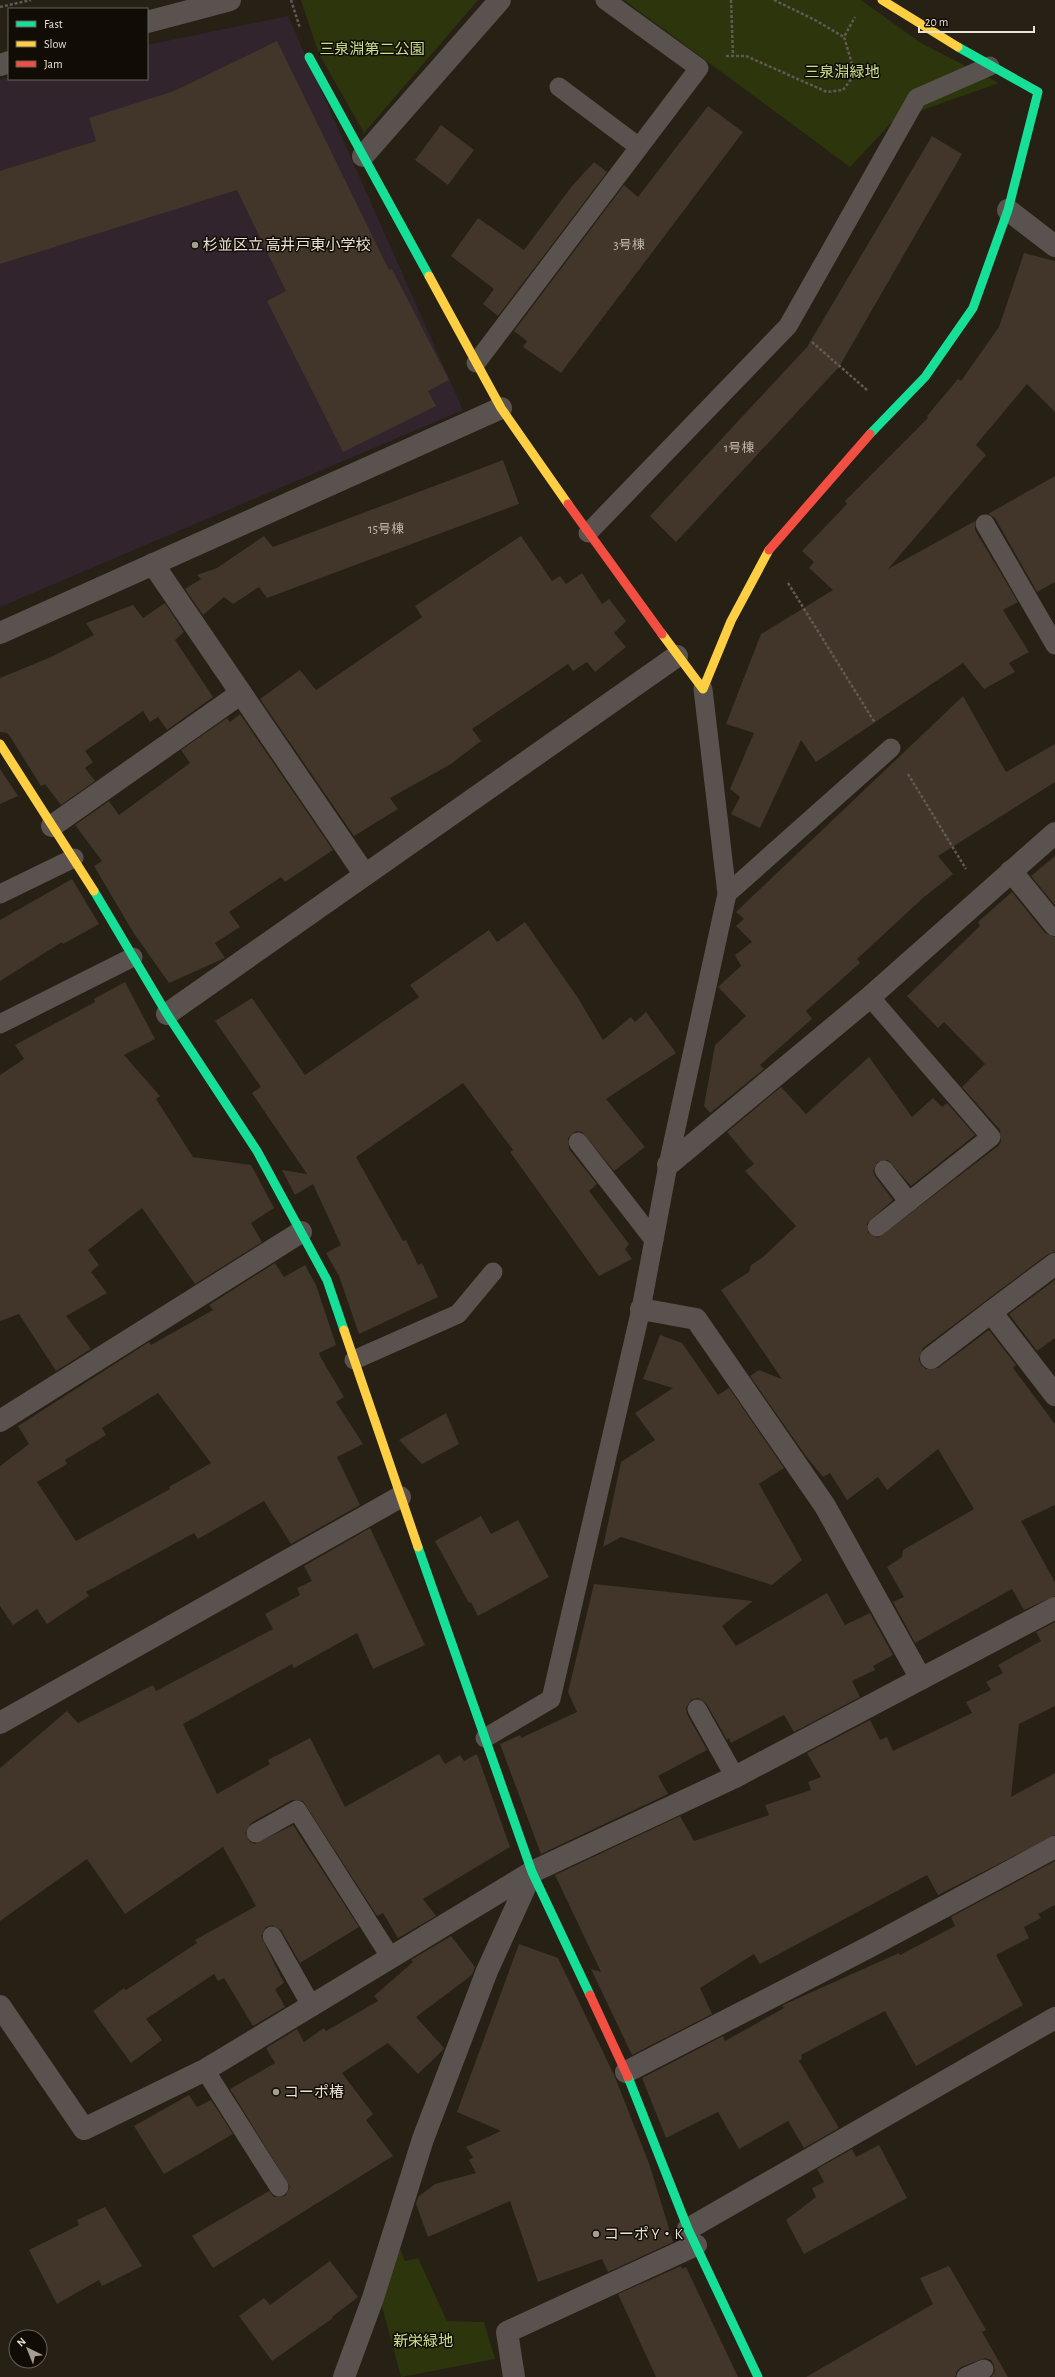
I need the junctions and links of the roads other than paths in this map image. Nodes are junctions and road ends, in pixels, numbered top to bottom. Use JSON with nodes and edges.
{"nodes":[{"id":1,"x":230,"y":0,"type":"edge"},
{"id":2,"x":500,"y":0,"type":"edge"},
{"id":3,"x":605,"y":0,"type":"edge"},
{"id":4,"x":882,"y":0,"type":"edge"},
{"id":5,"x":148,"y":22,"type":"edge"},
{"id":6,"x":309,"y":57,"type":"dead end"},
{"id":7,"x":990,"y":66,"type":"junction"},
{"id":8,"x":559,"y":86,"type":"dead end"},
{"id":9,"x":639,"y":147,"type":"junction"},
{"id":10,"x":363,"y":156,"type":"junction"},
{"id":11,"x":1008,"y":210,"type":"junction"},
{"id":12,"x":1055,"y":246,"type":"edge"},
{"id":13,"x":476,"y":363,"type":"junction"},
{"id":14,"x":501,"y":408,"type":"junction"},
{"id":15,"x":984,"y":524,"type":"dead end"},
{"id":16,"x":588,"y":533,"type":"junction"},
{"id":17,"x":153,"y":564,"type":"junction"},
{"id":18,"x":0,"y":633,"type":"edge"},
{"id":19,"x":1055,"y":645,"type":"edge"},
{"id":20,"x":677,"y":656,"type":"junction"},
{"id":21,"x":703,"y":689,"type":"junction"},
{"id":22,"x":240,"y":694,"type":"junction"},
{"id":23,"x":891,"y":748,"type":"dead end"},
{"id":24,"x":2,"y":751,"type":"edge"},
{"id":25,"x":52,"y":826,"type":"junction"},
{"id":26,"x":1055,"y":833,"type":"edge"},
{"id":27,"x":74,"y":858,"type":"junction"},
{"id":28,"x":1011,"y":871,"type":"junction"},
{"id":29,"x":365,"y":875,"type":"junction"},
{"id":30,"x":0,"y":894,"type":"edge"},
{"id":31,"x":727,"y":894,"type":"junction"},
{"id":32,"x":1055,"y":925,"type":"edge"},
{"id":33,"x":133,"y":957,"type":"junction"},
{"id":34,"x":870,"y":998,"type":"junction"},
{"id":35,"x":167,"y":1014,"type":"junction"},
{"id":36,"x":0,"y":1024,"type":"edge"},
{"id":37,"x":578,"y":1142,"type":"dead end"},
{"id":38,"x":668,"y":1165,"type":"junction"},
{"id":39,"x":884,"y":1170,"type":"dead end"},
{"id":40,"x":909,"y":1202,"type":"junction"},
{"id":41,"x":877,"y":1227,"type":"dead end"},
{"id":42,"x":301,"y":1232,"type":"junction"},
{"id":43,"x":654,"y":1240,"type":"junction"},
{"id":44,"x":1055,"y":1264,"type":"edge"},
{"id":45,"x":493,"y":1272,"type":"dead end"},
{"id":46,"x":641,"y":1309,"type":"junction"},
{"id":47,"x":991,"y":1312,"type":"junction"},
{"id":48,"x":931,"y":1358,"type":"dead end"},
{"id":49,"x":354,"y":1360,"type":"junction"},
{"id":50,"x":1055,"y":1395,"type":"edge"},
{"id":51,"x":0,"y":1421,"type":"edge"},
{"id":52,"x":400,"y":1497,"type":"junction"},
{"id":53,"x":1055,"y":1608,"type":"edge"},
{"id":54,"x":921,"y":1679,"type":"junction"},
{"id":55,"x":697,"y":1709,"type":"dead end"},
{"id":56,"x":0,"y":1723,"type":"edge"},
{"id":57,"x":485,"y":1738,"type":"junction"},
{"id":58,"x":735,"y":1777,"type":"junction"},
{"id":59,"x":256,"y":1832,"type":"dead end"},
{"id":60,"x":1055,"y":1847,"type":"edge"},
{"id":61,"x":532,"y":1872,"type":"junction"},
{"id":62,"x":272,"y":1936,"type":"dead end"},
{"id":63,"x":391,"y":1958,"type":"junction"},
{"id":64,"x":0,"y":2006,"type":"edge"},
{"id":65,"x":312,"y":2007,"type":"junction"},
{"id":66,"x":1055,"y":2018,"type":"edge"},
{"id":67,"x":205,"y":2070,"type":"junction"},
{"id":68,"x":626,"y":2072,"type":"junction"},
{"id":69,"x":278,"y":2187,"type":"dead end"},
{"id":70,"x":692,"y":2237,"type":"junction"},
{"id":71,"x":984,"y":2369,"type":"dead end"},
{"id":72,"x":344,"y":2377,"type":"edge"},
{"id":73,"x":514,"y":2377,"type":"edge"},
{"id":74,"x":758,"y":2377,"type":"edge"},
{"id":75,"x":966,"y":2377,"type":"edge"}],
"edges":[{"from":1,"to":5,"type":"street"},
{"from":2,"to":10,"type":"street"},
{"from":3,"to":9,"type":"lane"},
{"from":4,"to":7,"type":"street"},
{"from":6,"to":10,"type":"street"},
{"from":7,"to":11,"type":"street"},
{"from":7,"to":16,"type":"lane"},
{"from":8,"to":9,"type":"lane"},
{"from":9,"to":13,"type":"lane"},
{"from":10,"to":13,"type":"street"},
{"from":11,"to":12,"type":"street"},
{"from":11,"to":21,"type":"street"},
{"from":13,"to":14,"type":"street"},
{"from":14,"to":16,"type":"street"},
{"from":14,"to":17,"type":"street"},
{"from":15,"to":19,"type":"lane"},
{"from":16,"to":20,"type":"street"},
{"from":17,"to":18,"type":"street"},
{"from":17,"to":22,"type":"street"},
{"from":20,"to":21,"type":"street"},
{"from":20,"to":29,"type":"street"},
{"from":21,"to":31,"type":"lane"},
{"from":22,"to":25,"type":"street"},
{"from":22,"to":29,"type":"street"},
{"from":23,"to":31,"type":"lane"},
{"from":24,"to":25,"type":"street"},
{"from":25,"to":27,"type":"street"},
{"from":26,"to":28,"type":"street"},
{"from":27,"to":30,"type":"lane"},
{"from":27,"to":33,"type":"street"},
{"from":28,"to":32,"type":"street"},
{"from":28,"to":34,"type":"street"},
{"from":29,"to":35,"type":"street"},
{"from":31,"to":38,"type":"lane"},
{"from":33,"to":35,"type":"street"},
{"from":33,"to":36,"type":"lane"},
{"from":34,"to":38,"type":"street"},
{"from":34,"to":40,"type":"lane"},
{"from":35,"to":42,"type":"street"},
{"from":37,"to":43,"type":"lane"},
{"from":38,"to":43,"type":"lane"},
{"from":39,"to":40,"type":"lane"},
{"from":40,"to":41,"type":"lane"},
{"from":42,"to":49,"type":"street"},
{"from":42,"to":51,"type":"street"},
{"from":43,"to":46,"type":"lane"},
{"from":44,"to":47,"type":"street"},
{"from":45,"to":49,"type":"lane"},
{"from":46,"to":54,"type":"street"},
{"from":46,"to":57,"type":"lane"},
{"from":47,"to":48,"type":"street"},
{"from":47,"to":50,"type":"street"},
{"from":49,"to":52,"type":"street"},
{"from":52,"to":56,"type":"street"},
{"from":52,"to":57,"type":"street"},
{"from":53,"to":54,"type":"street"},
{"from":54,"to":58,"type":"street"},
{"from":55,"to":58,"type":"lane"},
{"from":57,"to":61,"type":"street"},
{"from":58,"to":61,"type":"street"},
{"from":59,"to":63,"type":"lane"},
{"from":60,"to":68,"type":"street"},
{"from":61,"to":63,"type":"street"},
{"from":61,"to":68,"type":"street"},
{"from":61,"to":72,"type":"street"},
{"from":62,"to":65,"type":"lane"},
{"from":63,"to":65,"type":"street"},
{"from":64,"to":67,"type":"street"},
{"from":65,"to":67,"type":"street"},
{"from":66,"to":70,"type":"street"},
{"from":67,"to":69,"type":"lane"},
{"from":68,"to":70,"type":"street"},
{"from":70,"to":73,"type":"street"},
{"from":70,"to":74,"type":"street"},
{"from":71,"to":75,"type":"lane"}]}
